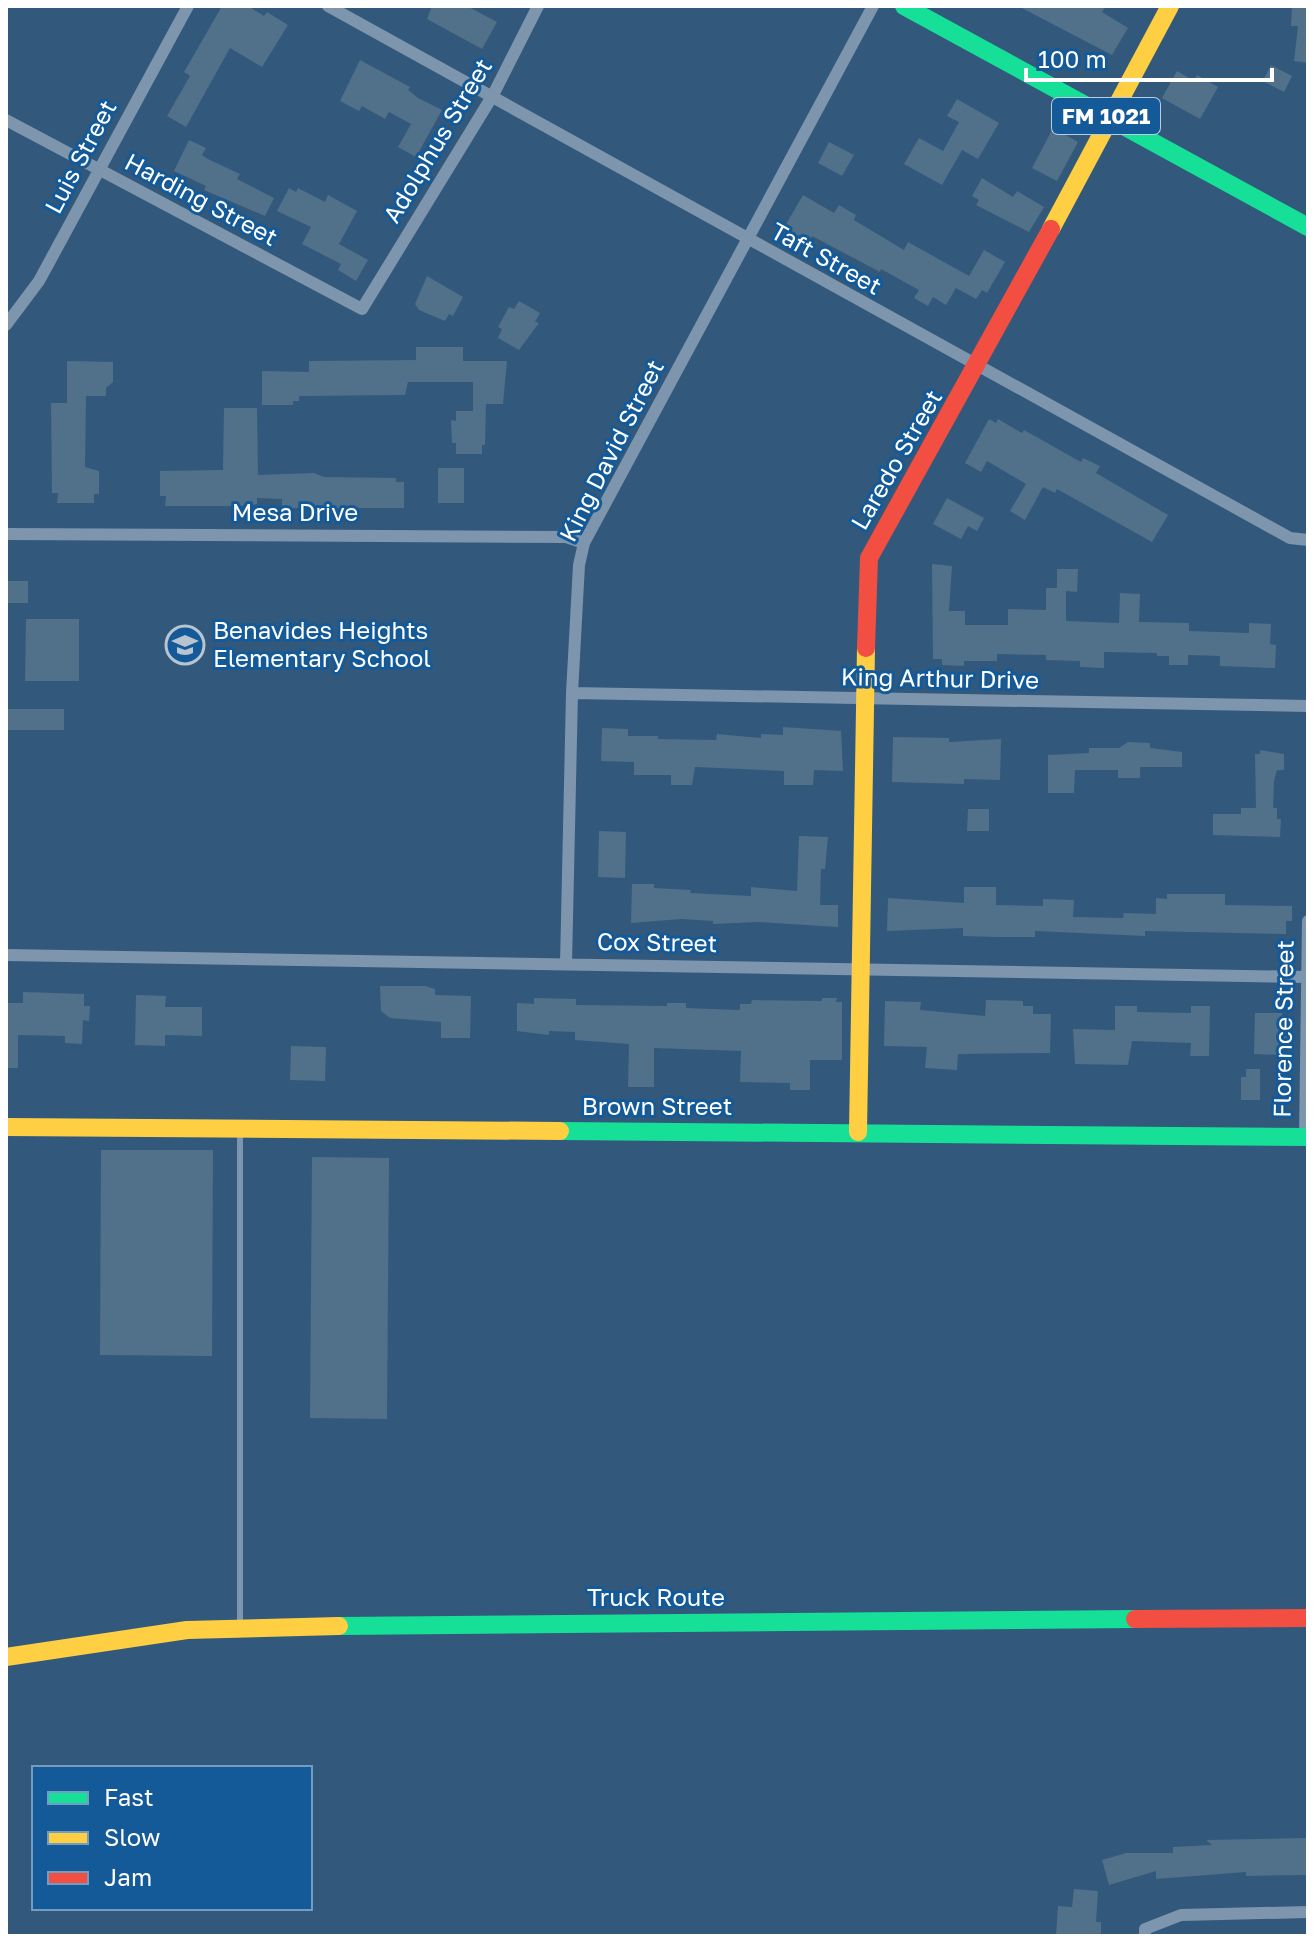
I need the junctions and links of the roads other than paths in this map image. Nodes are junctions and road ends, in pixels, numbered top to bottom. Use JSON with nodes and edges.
{"nodes":[{"id":1,"x":188,"y":6,"type":"edge"},
{"id":2,"x":328,"y":6,"type":"edge"},
{"id":3,"x":538,"y":6,"type":"edge"},
{"id":4,"x":873,"y":6,"type":"edge"},
{"id":5,"x":904,"y":6,"type":"edge"},
{"id":6,"x":1170,"y":6,"type":"edge"},
{"id":7,"x":493,"y":95,"type":"junction"},
{"id":8,"x":1110,"y":119,"type":"junction"},
{"id":9,"x":6,"y":120,"type":"edge"},
{"id":10,"x":99,"y":170,"type":"junction"},
{"id":11,"x":1308,"y":227,"type":"edge"},
{"id":12,"x":749,"y":242,"type":"junction"},
{"id":13,"x":371,"y":295,"type":"joint"},
{"id":14,"x":6,"y":325,"type":"edge"},
{"id":15,"x":977,"y":368,"type":"junction"},
{"id":16,"x":6,"y":534,"type":"edge"},
{"id":17,"x":1308,"y":540,"type":"edge"},
{"id":18,"x":584,"y":543,"type":"junction"},
{"id":19,"x":572,"y":693,"type":"junction"},
{"id":20,"x":864,"y":700,"type":"junction"},
{"id":21,"x":1308,"y":706,"type":"edge"},
{"id":22,"x":1308,"y":921,"type":"edge"},
{"id":23,"x":6,"y":955,"type":"edge"},
{"id":24,"x":566,"y":964,"type":"junction"},
{"id":25,"x":860,"y":968,"type":"junction"},
{"id":26,"x":1307,"y":977,"type":"edge"},
{"id":27,"x":6,"y":1127,"type":"edge"},
{"id":28,"x":240,"y":1128,"type":"junction"},
{"id":29,"x":858,"y":1132,"type":"junction"},
{"id":30,"x":1306,"y":1137,"type":"edge"},
{"id":31,"x":1308,"y":1618,"type":"edge"},
{"id":32,"x":240,"y":1627,"type":"junction"},
{"id":33,"x":6,"y":1657,"type":"edge"},
{"id":34,"x":1308,"y":1912,"type":"edge"},
{"id":35,"x":1145,"y":1936,"type":"edge"}],
"edges":[{"from":1,"to":10,"type":"street","name":"Luis Street"},
{"from":2,"to":7,"type":"street","name":"Taft Street"},
{"from":3,"to":7,"type":"street","name":"Adolphus Street"},
{"from":4,"to":12,"type":"street","name":"King David Street"},
{"from":5,"to":8,"type":"street","number":"FM 1021"},
{"from":6,"to":8,"type":"street","name":"Laredo Street"},
{"from":7,"to":12,"type":"street","name":"Taft Street"},
{"from":7,"to":13,"type":"street","name":"Adolphus Street"},
{"from":8,"to":11,"type":"street","number":"FM 1021"},
{"from":8,"to":15,"type":"street","name":"Laredo Street"},
{"from":9,"to":10,"type":"street","name":"Harding Street"},
{"from":10,"to":13,"type":"street","name":"Harding Street"},
{"from":10,"to":14,"type":"street","name":"Luis Street"},
{"from":12,"to":15,"type":"street","name":"Taft Street"},
{"from":12,"to":18,"type":"street","name":"King David Street"},
{"from":15,"to":17,"type":"street","name":"Taft Street"},
{"from":15,"to":20,"type":"street","name":"Laredo Street"},
{"from":16,"to":18,"type":"street","name":"Mesa Drive"},
{"from":18,"to":19,"type":"street","name":"King David Street"},
{"from":19,"to":20,"type":"street","name":"King Arthur Drive"},
{"from":19,"to":24,"type":"street","name":"King David Street"},
{"from":20,"to":21,"type":"street","name":"King Arthur Drive"},
{"from":20,"to":25,"type":"street","name":"Laredo Street"},
{"from":22,"to":26,"type":"street","name":"Florence Street"},
{"from":23,"to":24,"type":"street","name":"Cox Street"},
{"from":24,"to":25,"type":"street","name":"Cox Street"},
{"from":25,"to":26,"type":"street","name":"Cox Street"},
{"from":25,"to":29,"type":"street","name":"Laredo Street"},
{"from":26,"to":30,"type":"street","name":"Florence Street"},
{"from":27,"to":28,"type":"street","name":"Brown Street"},
{"from":28,"to":29,"type":"street","name":"Brown Street"},
{"from":28,"to":32,"type":"lane"},
{"from":29,"to":30,"type":"street","name":"Brown Street"},
{"from":31,"to":32,"type":"street","name":"Truck Route"},
{"from":32,"to":33,"type":"street","name":"Truck Route"},
{"from":34,"to":35,"type":"street"}]}
